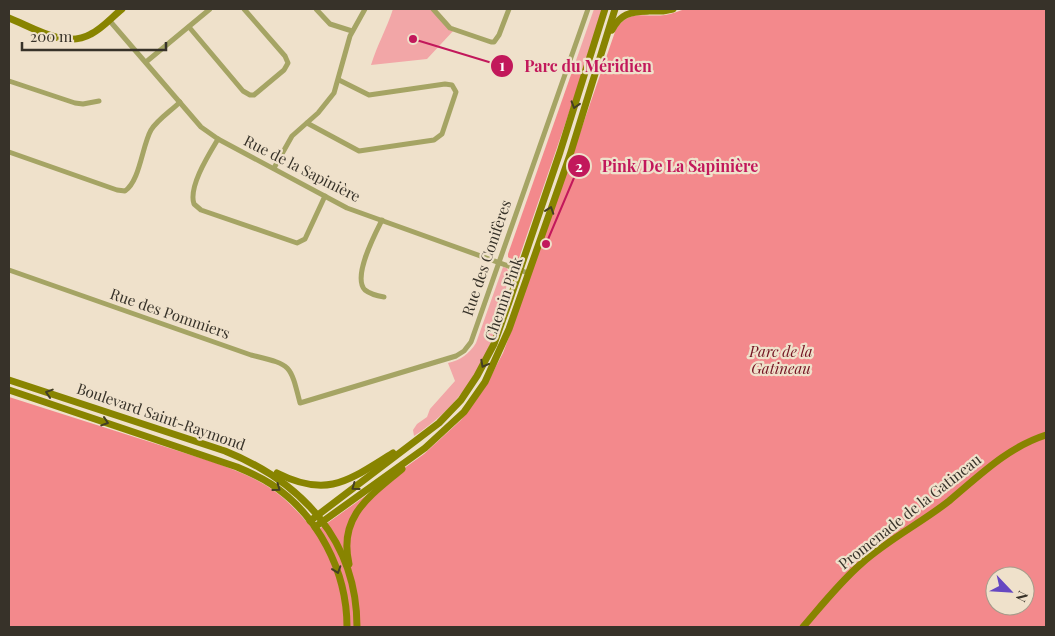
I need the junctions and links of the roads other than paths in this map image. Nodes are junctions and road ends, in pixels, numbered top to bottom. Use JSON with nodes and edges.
{"nodes":[{"id":1,"x":122,"y":9,"type":"edge"},
{"id":2,"x":210,"y":9,"type":"edge"},
{"id":3,"x":244,"y":9,"type":"edge"},
{"id":4,"x":316,"y":9,"type":"edge"},
{"id":5,"x":364,"y":9,"type":"edge"},
{"id":6,"x":434,"y":9,"type":"edge"},
{"id":7,"x":509,"y":9,"type":"edge"},
{"id":8,"x":588,"y":9,"type":"edge"},
{"id":9,"x":606,"y":9,"type":"edge"},
{"id":10,"x":616,"y":9,"type":"edge"},
{"id":11,"x":632,"y":9,"type":"edge"},
{"id":12,"x":673,"y":9,"type":"edge"},
{"id":13,"x":646,"y":11,"type":"junction"},
{"id":14,"x":9,"y":18,"type":"edge"},
{"id":15,"x":109,"y":20,"type":"junction"},
{"id":16,"x":189,"y":27,"type":"junction"},
{"id":17,"x":352,"y":31,"type":"junction"},
{"id":18,"x":146,"y":62,"type":"junction"},
{"id":19,"x":338,"y":80,"type":"junction"},
{"id":20,"x":9,"y":81,"type":"edge"},
{"id":21,"x":99,"y":101,"type":"dead end"},
{"id":22,"x":180,"y":102,"type":"junction"},
{"id":23,"x":585,"y":108,"type":"junction"},
{"id":24,"x":308,"y":122,"type":"junction"},
{"id":25,"x":218,"y":139,"type":"junction"},
{"id":26,"x":9,"y":152,"type":"edge"},
{"id":27,"x":274,"y":168,"type":"junction"},
{"id":28,"x":325,"y":196,"type":"junction"},
{"id":29,"x":382,"y":220,"type":"junction"},
{"id":30,"x":498,"y":263,"type":"junction"},
{"id":31,"x":9,"y":270,"type":"edge"},
{"id":32,"x":520,"y":270,"type":"junction"},
{"id":33,"x":528,"y":273,"type":"junction"},
{"id":34,"x":384,"y":297,"type":"dead end"},
{"id":35,"x":9,"y":380,"type":"edge"},
{"id":36,"x":9,"y":390,"type":"edge"},
{"id":37,"x":300,"y":403,"type":"joint"},
{"id":38,"x":1046,"y":436,"type":"edge"},
{"id":39,"x":416,"y":442,"type":"junction"},
{"id":40,"x":425,"y":448,"type":"junction"},
{"id":41,"x":244,"y":459,"type":"junction"},
{"id":42,"x":317,"y":515,"type":"junction"},
{"id":43,"x":310,"y":521,"type":"junction"},
{"id":44,"x":322,"y":522,"type":"junction"},
{"id":45,"x":315,"y":527,"type":"junction"},
{"id":46,"x":353,"y":589,"type":"junction"},
{"id":47,"x":347,"y":627,"type":"edge"},
{"id":48,"x":357,"y":627,"type":"edge"},
{"id":49,"x":803,"y":627,"type":"edge"}],
"edges":[{"from":1,"to":15,"type":"main road"},
{"from":2,"to":16,"type":"street"},
{"from":3,"to":16,"type":"street"},
{"from":4,"to":17,"type":"street"},
{"from":5,"to":17,"type":"street"},
{"from":6,"to":7,"type":"street"},
{"from":8,"to":30,"type":"street","name":"Rue des Conifères"},
{"from":9,"to":32,"type":"main road","name":"Chemin Pink","one_way":true},
{"from":10,"to":23,"type":"main road","name":"Chemin Pink"},
{"from":11,"to":13,"type":"main road"},
{"from":12,"to":13,"type":"main road"},
{"from":13,"to":23,"type":"main road"},
{"from":14,"to":15,"type":"main road"},
{"from":15,"to":18,"type":"street","name":"Rue de la Sapinière"},
{"from":16,"to":18,"type":"street"},
{"from":17,"to":19,"type":"street"},
{"from":18,"to":22,"type":"street","name":"Rue de la Sapinière"},
{"from":19,"to":24,"type":"street"},
{"from":19,"to":24,"type":"street"},
{"from":20,"to":21,"type":"street"},
{"from":22,"to":25,"type":"street","name":"Rue de la Sapinière"},
{"from":22,"to":26,"type":"street"},
{"from":33,"to":23,"type":"main road","name":"Chemin Pink","one_way":true},
{"from":24,"to":27,"type":"street"},
{"from":25,"to":27,"type":"street","name":"Rue de la Sapinière"},
{"from":25,"to":28,"type":"street"},
{"from":27,"to":28,"type":"street","name":"Rue de la Sapinière"},
{"from":28,"to":29,"type":"street","name":"Rue de la Sapinière"},
{"from":29,"to":30,"type":"street","name":"Rue de la Sapinière"},
{"from":29,"to":34,"type":"street"},
{"from":30,"to":32,"type":"street","name":"Rue de la Sapinière"},
{"from":30,"to":37,"type":"street","name":"Rue des Conifères"},
{"from":31,"to":37,"type":"street","name":"Rue des Pommiers"},
{"from":32,"to":33,"type":"street","name":"Rue de la Sapinière"},
{"from":32,"to":39,"type":"main road","name":"Chemin Pink","one_way":true},
{"from":33,"to":40,"type":"main road","name":"Chemin Pink"},
{"from":41,"to":35,"type":"main road","name":"Boulevard Saint-Raymond","one_way":true},
{"from":36,"to":43,"type":"main road","name":"Boulevard Saint-Raymond","one_way":true},
{"from":38,"to":49,"type":"main road","name":"Promenade de la Gatineau"},
{"from":39,"to":41,"type":"main road"},
{"from":39,"to":42,"type":"main road","name":"Chemin Pink","one_way":true},
{"from":40,"to":44,"type":"main road","name":"Chemin Pink"},
{"from":40,"to":46,"type":"main road"},
{"from":41,"to":42,"type":"main road","name":"Boulevard Saint-Raymond"},
{"from":42,"to":43,"type":"main road","name":"Chemin Pink"},
{"from":42,"to":44,"type":"main road","name":"Boulevard Saint-Raymond"},
{"from":43,"to":45,"type":"main road","name":"Boulevard Saint-Raymond"},
{"from":44,"to":45,"type":"main road","name":"Chemin Pink"},
{"from":44,"to":46,"type":"main road","name":"Boulevard Saint-Raymond"},
{"from":45,"to":47,"type":"main road","name":"Boulevard Saint-Raymond","one_way":true},
{"from":46,"to":48,"type":"main road","name":"Boulevard Saint-Raymond"}]}
